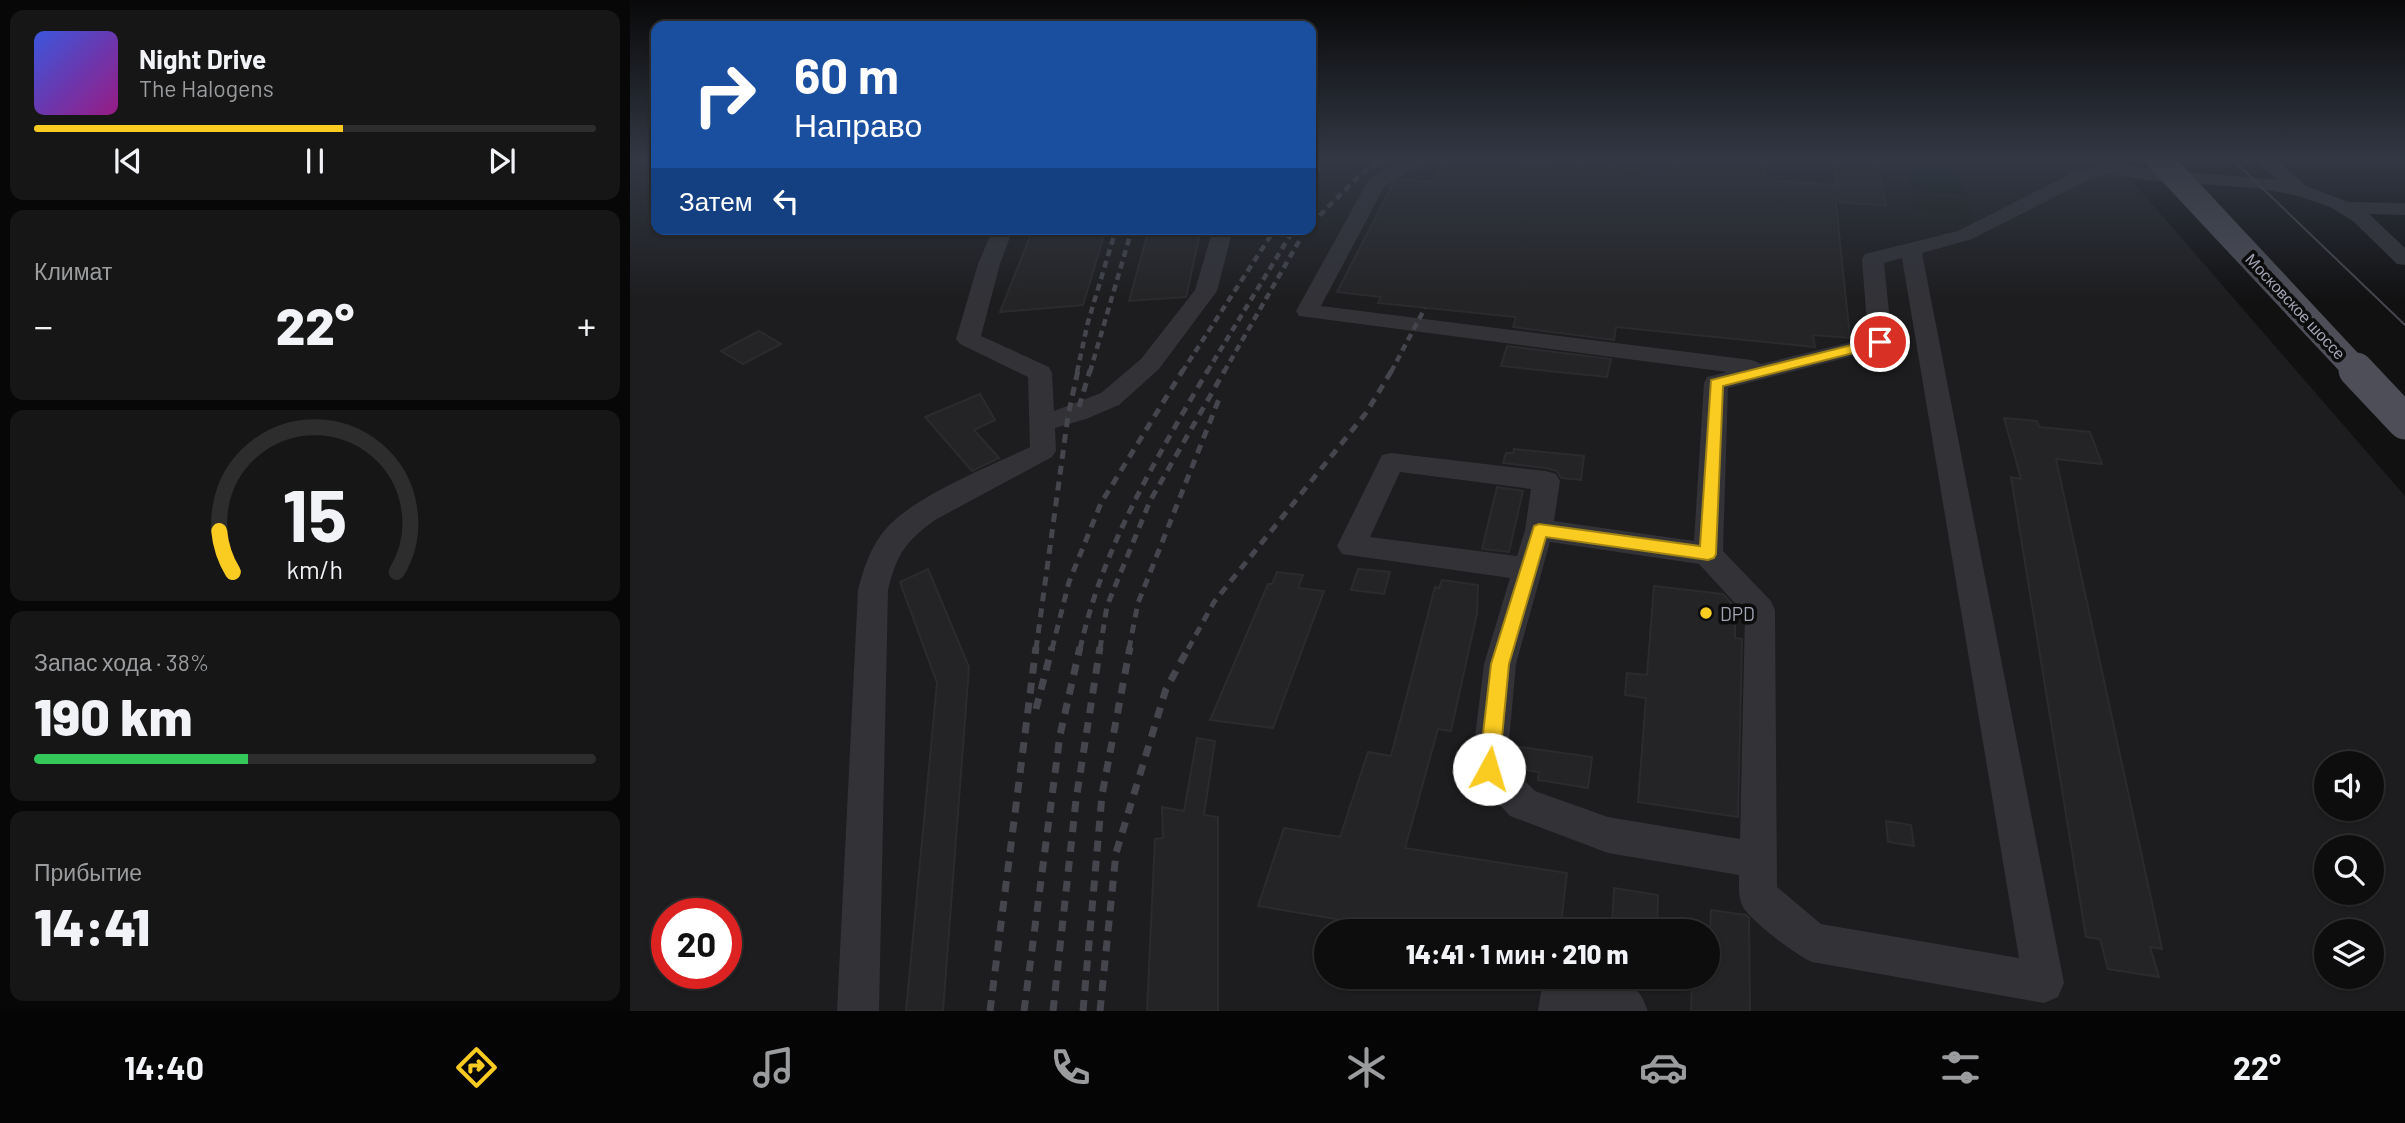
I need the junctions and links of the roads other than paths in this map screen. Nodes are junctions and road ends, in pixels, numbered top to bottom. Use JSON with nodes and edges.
{"nodes":[{"id":1,"x":1364,"y":206,"type":"edge"},
{"id":2,"x":2022,"y":206,"type":"edge"},
{"id":3,"x":2203,"y":206,"type":"edge"},
{"id":4,"x":2341,"y":206,"type":"edge"},
{"id":5,"x":2346,"y":208,"type":"junction"},
{"id":6,"x":2405,"y":209,"type":"edge"},
{"id":7,"x":2377,"y":233,"type":"junction"},
{"id":8,"x":1001,"y":235,"type":"edge"},
{"id":9,"x":1221,"y":235,"type":"edge"},
{"id":10,"x":2405,"y":235,"type":"edge"},
{"id":11,"x":1911,"y":249,"type":"junction"},
{"id":12,"x":2405,"y":259,"type":"edge"},
{"id":13,"x":1769,"y":370,"type":"junction"},
{"id":14,"x":2405,"y":422,"type":"edge"},
{"id":15,"x":1041,"y":423,"type":"junction"},
{"id":16,"x":1539,"y":530,"type":"junction"},
{"id":17,"x":1708,"y":554,"type":"junction"},
{"id":18,"x":1528,"y":569,"type":"junction"},
{"id":19,"x":1758,"y":860,"type":"junction"},
{"id":20,"x":858,"y":1011,"type":"edge"},
{"id":21,"x":1559,"y":1011,"type":"edge"},
{"id":22,"x":1628,"y":1011,"type":"edge"}],
"edges":[{"from":1,"to":13,"type":"lane"},
{"from":2,"to":11,"type":"lane"},
{"from":3,"to":14,"type":"main road","name":"Московское шоссе","bridge":true},
{"from":4,"to":5,"type":"lane"},
{"from":5,"to":6,"type":"lane"},
{"from":5,"to":7,"type":"lane"},
{"from":7,"to":10,"type":"lane"},
{"from":7,"to":12,"type":"lane"},
{"from":8,"to":15,"type":"lane"},
{"from":9,"to":15,"type":"lane"},
{"from":11,"to":13,"type":"lane"},
{"from":11,"to":19,"type":"lane"},
{"from":13,"to":17,"type":"lane"},
{"from":15,"to":20,"type":"lane"},
{"from":16,"to":17,"type":"lane"},
{"from":16,"to":18,"type":"lane"},
{"from":16,"to":18,"type":"lane"},
{"from":17,"to":19,"type":"lane"},
{"from":18,"to":19,"type":"lane"},
{"from":21,"to":22,"type":"lane"}]}
